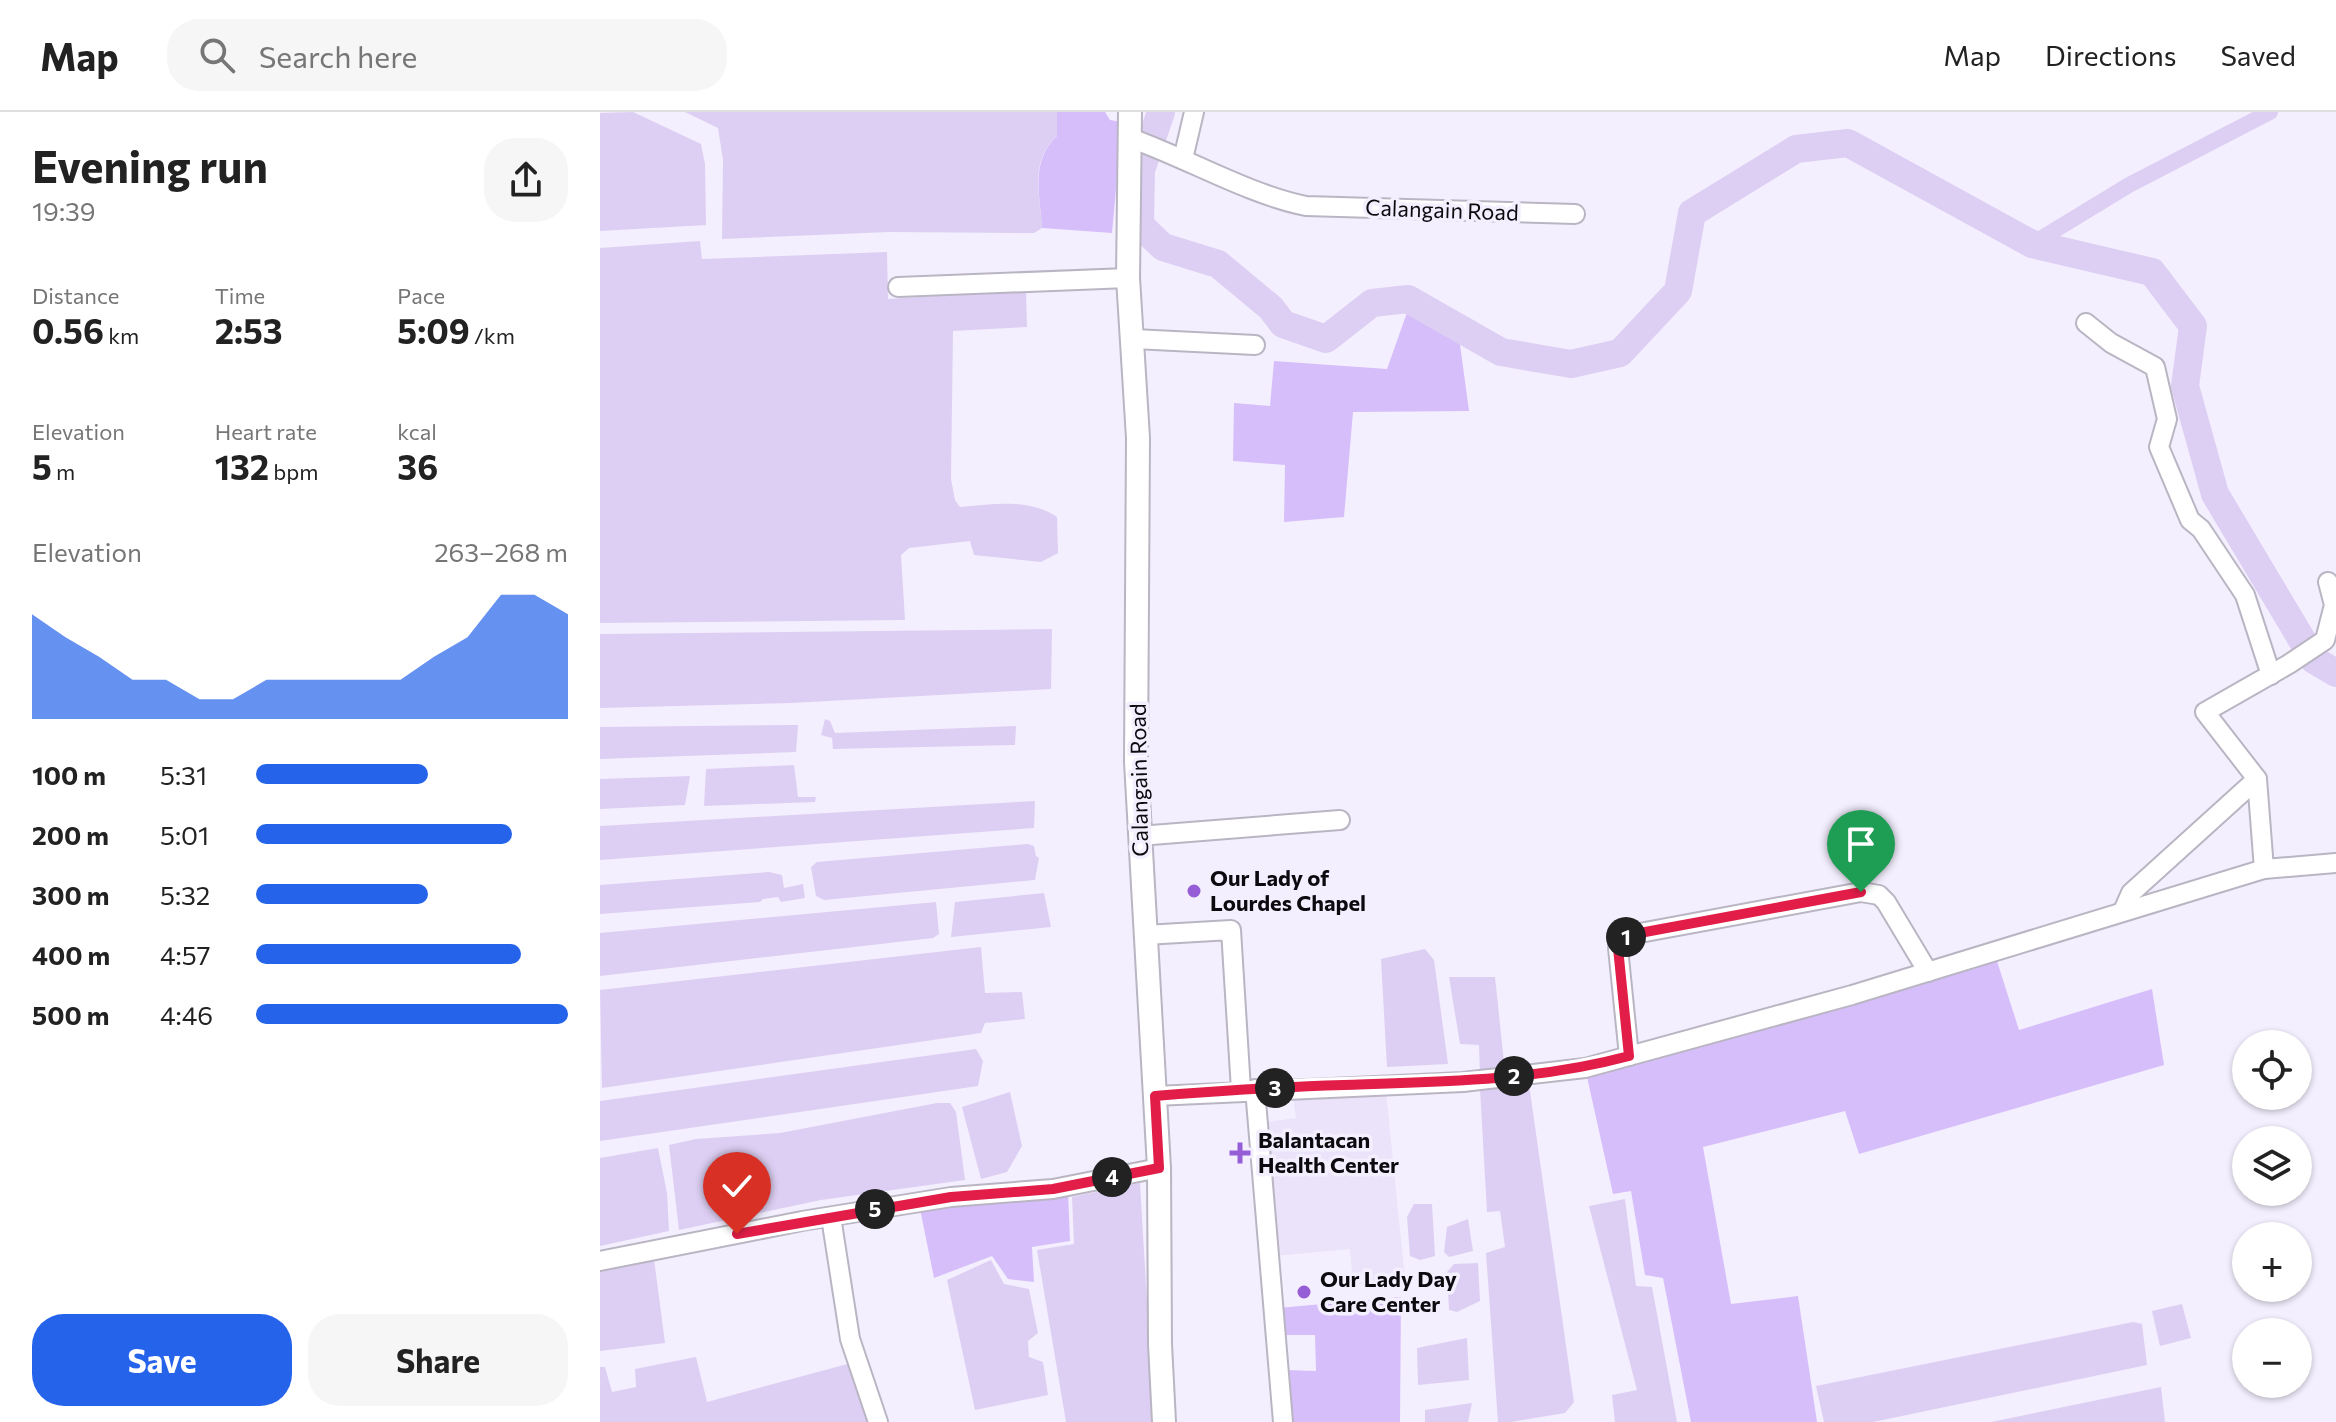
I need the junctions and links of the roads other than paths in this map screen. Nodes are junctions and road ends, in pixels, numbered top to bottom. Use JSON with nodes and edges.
{"nodes":[{"id":1,"x":1130,"y":112,"type":"edge"},
{"id":2,"x":1194,"y":112,"type":"edge"},
{"id":3,"x":1134,"y":140,"type":"junction"},
{"id":4,"x":1183,"y":159,"type":"junction"},
{"id":5,"x":1575,"y":214,"type":"dead end"},
{"id":6,"x":1128,"y":278,"type":"junction"},
{"id":7,"x":898,"y":287,"type":"dead end"},
{"id":8,"x":2086,"y":323,"type":"dead end"},
{"id":9,"x":1134,"y":339,"type":"junction"},
{"id":10,"x":1255,"y":345,"type":"dead end"},
{"id":11,"x":2328,"y":582,"type":"dead end"},
{"id":12,"x":2271,"y":675,"type":"junction"},
{"id":13,"x":2257,"y":779,"type":"junction"},
{"id":14,"x":1340,"y":820,"type":"dead end"},
{"id":15,"x":1139,"y":836,"type":"junction"},
{"id":16,"x":2336,"y":863,"type":"edge"},
{"id":17,"x":2264,"y":869,"type":"junction"},
{"id":18,"x":2123,"y":911,"type":"junction"},
{"id":19,"x":1145,"y":935,"type":"junction"},
{"id":20,"x":1928,"y":972,"type":"junction"},
{"id":21,"x":1629,"y":1056,"type":"junction"},
{"id":22,"x":1248,"y":1090,"type":"junction"},
{"id":23,"x":1155,"y":1096,"type":"junction"},
{"id":24,"x":1159,"y":1168,"type":"junction"},
{"id":25,"x":831,"y":1217,"type":"junction"},
{"id":26,"x":600,"y":1261,"type":"edge"},
{"id":27,"x":878,"y":1422,"type":"edge"},
{"id":28,"x":1164,"y":1422,"type":"edge"},
{"id":29,"x":1283,"y":1422,"type":"edge"}],
"edges":[{"from":1,"to":3,"type":"street","name":"Calangain Road"},
{"from":2,"to":4,"type":"street"},
{"from":3,"to":4,"type":"street","name":"Calangain Road"},
{"from":3,"to":6,"type":"street","name":"Calangain Road"},
{"from":4,"to":5,"type":"street","name":"Calangain Road"},
{"from":6,"to":7,"type":"street"},
{"from":6,"to":9,"type":"street","name":"Calangain Road"},
{"from":8,"to":12,"type":"street"},
{"from":9,"to":10,"type":"street"},
{"from":9,"to":15,"type":"street","name":"Calangain Road"},
{"from":11,"to":12,"type":"street"},
{"from":12,"to":13,"type":"street"},
{"from":13,"to":17,"type":"street"},
{"from":13,"to":18,"type":"street"},
{"from":14,"to":15,"type":"street"},
{"from":15,"to":19,"type":"street","name":"Calangain Road"},
{"from":16,"to":17,"type":"street"},
{"from":17,"to":18,"type":"street"},
{"from":18,"to":20,"type":"street"},
{"from":19,"to":22,"type":"street"},
{"from":19,"to":23,"type":"street","name":"Calangain Road"},
{"from":20,"to":21,"type":"street"},
{"from":20,"to":21,"type":"street"},
{"from":21,"to":22,"type":"street"},
{"from":22,"to":23,"type":"street"},
{"from":22,"to":29,"type":"street"},
{"from":23,"to":24,"type":"street","name":"Calangain Road"},
{"from":24,"to":25,"type":"street"},
{"from":24,"to":28,"type":"street","name":"Calangain Road"},
{"from":25,"to":26,"type":"street"},
{"from":25,"to":27,"type":"street"}]}
